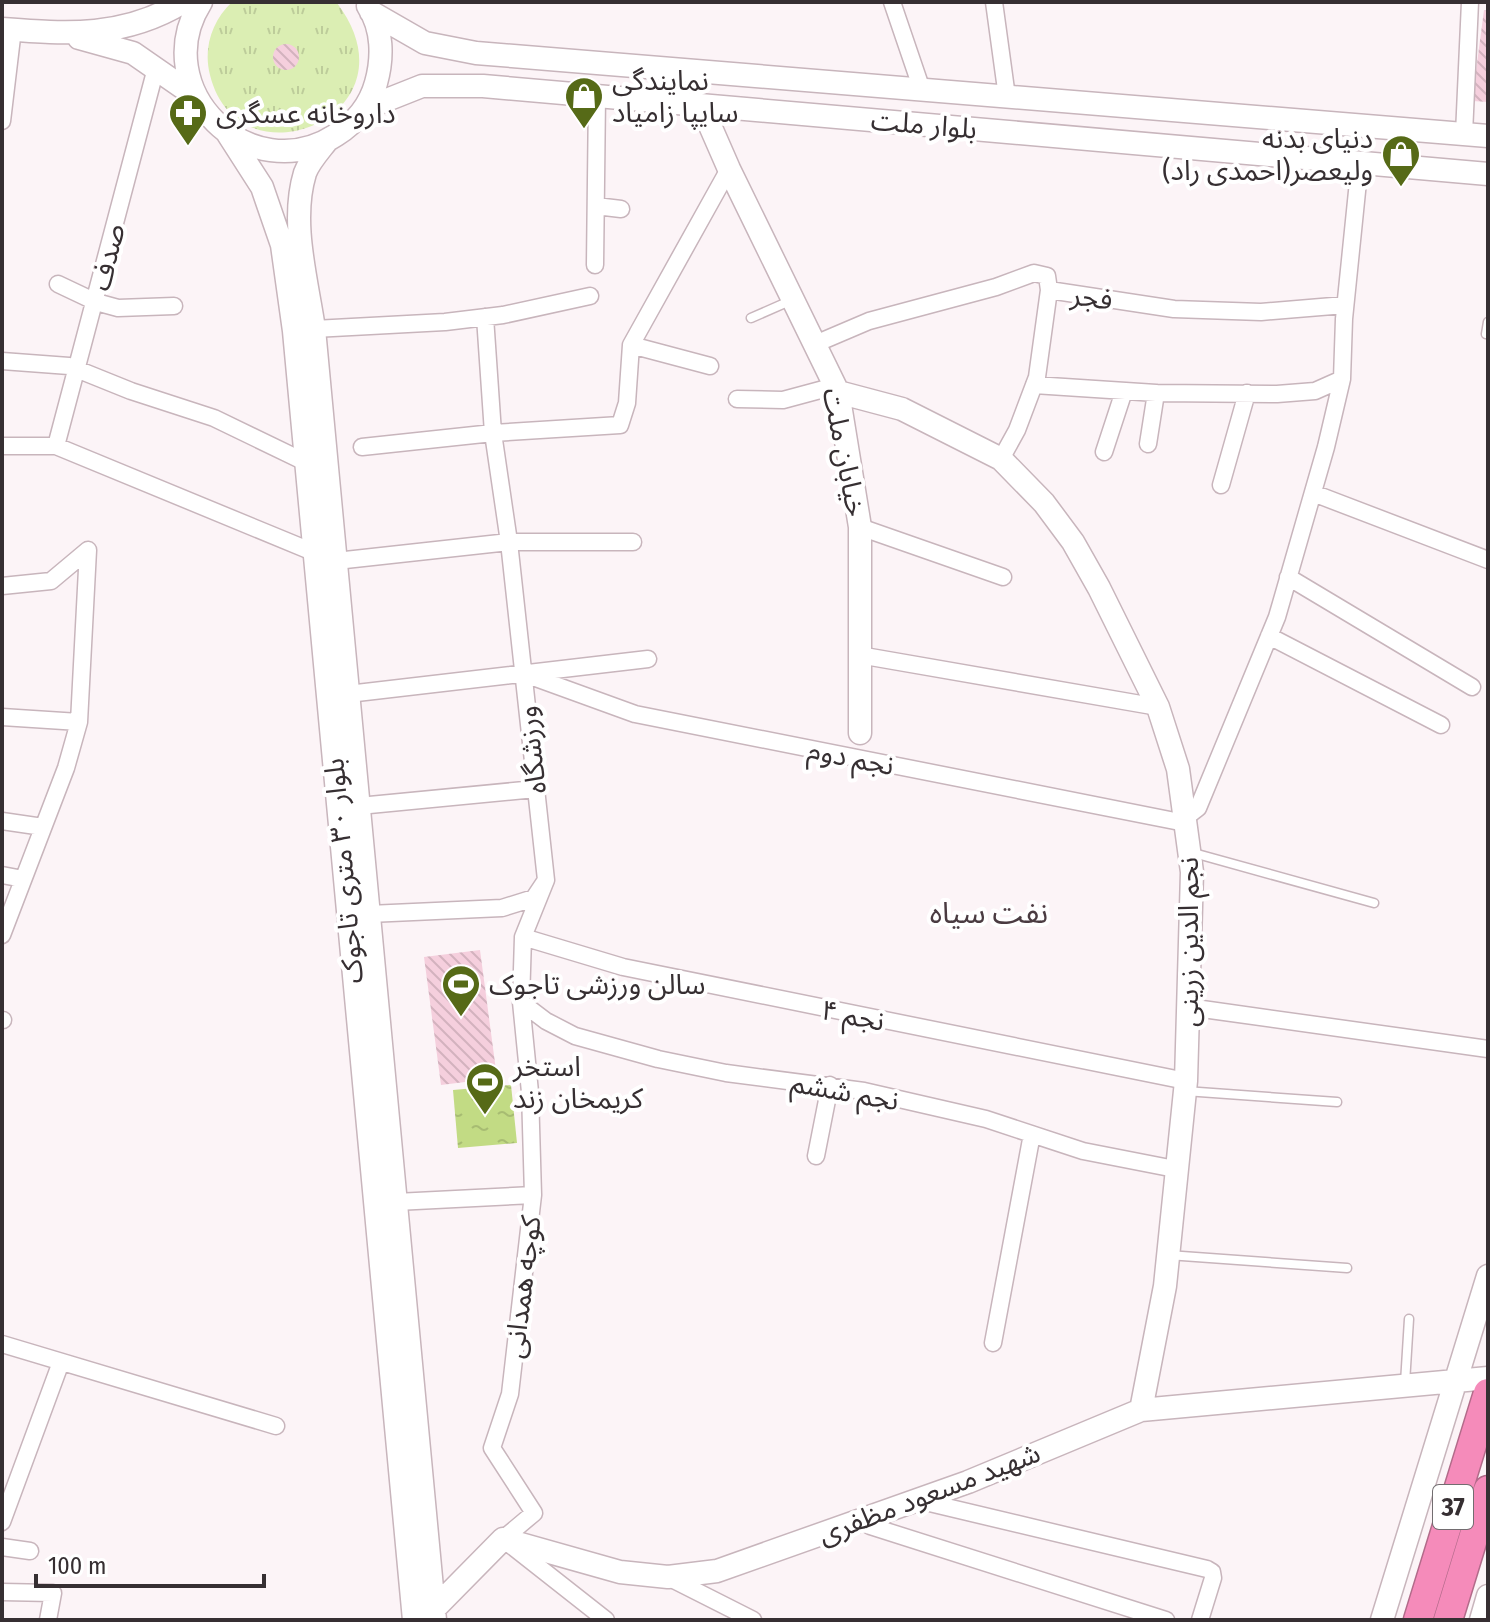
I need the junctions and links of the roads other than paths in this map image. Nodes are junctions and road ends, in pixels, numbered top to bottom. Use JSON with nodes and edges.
{"nodes":[{"id":1,"x":183,"y":2,"type":"edge"},
{"id":2,"x":201,"y":2,"type":"edge"},
{"id":3,"x":892,"y":2,"type":"edge"},
{"id":4,"x":994,"y":2,"type":"edge"},
{"id":5,"x":1470,"y":2,"type":"edge"},
{"id":6,"x":368,"y":7,"type":"edge"},
{"id":7,"x":8,"y":29,"type":"edge"},
{"id":8,"x":50,"y":32,"type":"junction"},
{"id":9,"x":156,"y":68,"type":"junction"},
{"id":10,"x":922,"y":90,"type":"junction"},
{"id":11,"x":195,"y":96,"type":"junction"},
{"id":12,"x":597,"y":96,"type":"junction"},
{"id":13,"x":1007,"y":97,"type":"junction"},
{"id":14,"x":701,"y":105,"type":"junction"},
{"id":15,"x":364,"y":109,"type":"junction"},
{"id":16,"x":2,"y":121,"type":"edge"},
{"id":17,"x":228,"y":134,"type":"junction"},
{"id":18,"x":1464,"y":134,"type":"junction"},
{"id":19,"x":1488,"y":136,"type":"edge"},
{"id":20,"x":326,"y":142,"type":"junction"},
{"id":21,"x":1360,"y":162,"type":"junction"},
{"id":22,"x":729,"y":169,"type":"junction"},
{"id":23,"x":1488,"y":174,"type":"edge"},
{"id":24,"x":596,"y":206,"type":"junction"},
{"id":25,"x":621,"y":209,"type":"dead end"},
{"id":26,"x":595,"y":265,"type":"dead end"},
{"id":27,"x":58,"y":284,"type":"dead end"},
{"id":28,"x":1049,"y":290,"type":"junction"},
{"id":29,"x":590,"y":296,"type":"dead end"},
{"id":30,"x":793,"y":300,"type":"junction"},
{"id":31,"x":96,"y":302,"type":"junction"},
{"id":32,"x":1345,"y":305,"type":"junction"},
{"id":33,"x":174,"y":306,"type":"dead end"},
{"id":34,"x":485,"y":317,"type":"junction"},
{"id":35,"x":751,"y":318,"type":"dead end"},
{"id":36,"x":1488,"y":322,"type":"edge"},
{"id":37,"x":314,"y":329,"type":"junction"},
{"id":38,"x":1486,"y":334,"type":"dead end"},
{"id":39,"x":815,"y":344,"type":"junction"},
{"id":40,"x":631,"y":345,"type":"junction"},
{"id":41,"x":2,"y":361,"type":"edge"},
{"id":42,"x":710,"y":366,"type":"dead end"},
{"id":43,"x":78,"y":370,"type":"junction"},
{"id":44,"x":1342,"y":379,"type":"junction"},
{"id":45,"x":1034,"y":385,"type":"junction"},
{"id":46,"x":837,"y":389,"type":"junction"},
{"id":47,"x":1124,"y":391,"type":"junction"},
{"id":48,"x":1156,"y":393,"type":"junction"},
{"id":49,"x":1247,"y":393,"type":"junction"},
{"id":50,"x":737,"y":399,"type":"dead end"},
{"id":51,"x":493,"y":433,"type":"junction"},
{"id":52,"x":1148,"y":444,"type":"dead end"},
{"id":53,"x":2,"y":446,"type":"edge"},
{"id":54,"x":56,"y":446,"type":"junction"},
{"id":55,"x":362,"y":447,"type":"dead end"},
{"id":56,"x":1104,"y":452,"type":"dead end"},
{"id":57,"x":1001,"y":459,"type":"junction"},
{"id":58,"x":305,"y":462,"type":"junction"},
{"id":59,"x":1221,"y":485,"type":"dead end"},
{"id":60,"x":1313,"y":493,"type":"junction"},
{"id":61,"x":860,"y":527,"type":"junction"},
{"id":62,"x":509,"y":542,"type":"junction"},
{"id":63,"x":633,"y":542,"type":"dead end"},
{"id":64,"x":313,"y":552,"type":"junction"},
{"id":65,"x":1488,"y":560,"type":"edge"},
{"id":66,"x":336,"y":561,"type":"junction"},
{"id":67,"x":1003,"y":577,"type":"dead end"},
{"id":68,"x":1288,"y":577,"type":"junction"},
{"id":69,"x":2,"y":586,"type":"edge"},
{"id":70,"x":1269,"y":636,"type":"junction"},
{"id":71,"x":859,"y":655,"type":"junction"},
{"id":72,"x":648,"y":659,"type":"dead end"},
{"id":73,"x":522,"y":673,"type":"junction"},
{"id":74,"x":1472,"y":687,"type":"dead end"},
{"id":75,"x":348,"y":694,"type":"junction"},
{"id":76,"x":1158,"y":707,"type":"junction"},
{"id":77,"x":2,"y":717,"type":"edge"},
{"id":78,"x":79,"y":722,"type":"junction"},
{"id":79,"x":1441,"y":725,"type":"dead end"},
{"id":80,"x":860,"y":733,"type":"dead end"},
{"id":81,"x":535,"y":789,"type":"junction"},
{"id":82,"x":359,"y":806,"type":"junction"},
{"id":83,"x":1185,"y":820,"type":"junction"},
{"id":84,"x":2,"y":821,"type":"edge"},
{"id":85,"x":43,"y":827,"type":"junction"},
{"id":86,"x":1190,"y":851,"type":"junction"},
{"id":87,"x":2,"y":875,"type":"edge"},
{"id":88,"x":23,"y":879,"type":"junction"},
{"id":89,"x":546,"y":880,"type":"junction"},
{"id":90,"x":1374,"y":903,"type":"dead end"},
{"id":91,"x":369,"y":914,"type":"junction"},
{"id":92,"x":2,"y":935,"type":"edge"},
{"id":93,"x":523,"y":937,"type":"junction"},
{"id":94,"x":521,"y":1002,"type":"junction"},
{"id":95,"x":1188,"y":1007,"type":"junction"},
{"id":96,"x":1488,"y":1049,"type":"edge"},
{"id":97,"x":830,"y":1085,"type":"junction"},
{"id":98,"x":1185,"y":1086,"type":"junction"},
{"id":99,"x":1337,"y":1102,"type":"dead end"},
{"id":100,"x":1032,"y":1134,"type":"junction"},
{"id":101,"x":816,"y":1156,"type":"dead end"},
{"id":102,"x":1175,"y":1169,"type":"junction"},
{"id":103,"x":533,"y":1195,"type":"junction"},
{"id":104,"x":396,"y":1202,"type":"junction"},
{"id":105,"x":1168,"y":1255,"type":"junction"},
{"id":106,"x":1347,"y":1268,"type":"dead end"},
{"id":107,"x":1488,"y":1276,"type":"edge"},
{"id":108,"x":1409,"y":1319,"type":"dead end"},
{"id":109,"x":993,"y":1343,"type":"dead end"},
{"id":110,"x":2,"y":1344,"type":"edge"},
{"id":111,"x":61,"y":1362,"type":"junction"},
{"id":112,"x":1488,"y":1378,"type":"edge"},
{"id":113,"x":1456,"y":1380,"type":"junction"},
{"id":114,"x":1405,"y":1384,"type":"junction"},
{"id":115,"x":1488,"y":1393,"type":"edge"},
{"id":116,"x":1141,"y":1410,"type":"junction"},
{"id":117,"x":276,"y":1426,"type":"dead end"},
{"id":118,"x":1488,"y":1490,"type":"edge"},
{"id":119,"x":917,"y":1500,"type":"junction"},
{"id":120,"x":862,"y":1520,"type":"junction"},
{"id":121,"x":2,"y":1522,"type":"edge"},
{"id":122,"x":503,"y":1539,"type":"junction"},
{"id":123,"x":2,"y":1547,"type":"edge"},
{"id":124,"x":30,"y":1551,"type":"dead end"},
{"id":125,"x":668,"y":1577,"type":"junction"},
{"id":126,"x":2,"y":1592,"type":"edge"},
{"id":127,"x":1488,"y":1596,"type":"edge"},
{"id":128,"x":435,"y":1614,"type":"edge"},
{"id":129,"x":48,"y":1620,"type":"edge"},
{"id":130,"x":414,"y":1620,"type":"edge"},
{"id":131,"x":606,"y":1620,"type":"edge"},
{"id":132,"x":753,"y":1620,"type":"edge"},
{"id":133,"x":1166,"y":1620,"type":"edge"},
{"id":134,"x":1200,"y":1620,"type":"edge"},
{"id":135,"x":1382,"y":1620,"type":"edge"},
{"id":136,"x":1418,"y":1620,"type":"edge"},
{"id":137,"x":1448,"y":1620,"type":"edge"},
{"id":138,"x":1481,"y":1620,"type":"edge"}],
"edges":[{"from":1,"to":8,"type":"main road"},
{"from":2,"to":11,"type":"main road"},
{"from":3,"to":10,"type":"street"},
{"from":4,"to":13,"type":"street"},
{"from":5,"to":18,"type":"street"},
{"from":6,"to":10,"type":"main road","name":"بلوار ملت"},
{"from":6,"to":15,"type":"main road"},
{"from":7,"to":8,"type":"main road"},
{"from":7,"to":16,"type":"street"},
{"from":8,"to":9,"type":"main road"},
{"from":9,"to":11,"type":"main road"},
{"from":9,"to":31,"type":"street","name":"صدف"},
{"from":10,"to":13,"type":"main road","name":"بلوار ملت"},
{"from":11,"to":17,"type":"main road"},
{"from":12,"to":14,"type":"main road","name":"بلوار ملت"},
{"from":12,"to":15,"type":"main road","name":"بلوار ملت"},
{"from":12,"to":24,"type":"street"},
{"from":13,"to":18,"type":"main road","name":"بلوار ملت"},
{"from":14,"to":21,"type":"main road","name":"بلوار ملت"},
{"from":14,"to":22,"type":"main road","name":"خیابان ملت"},
{"from":15,"to":20,"type":"main road"},
{"from":17,"to":20,"type":"main road"},
{"from":17,"to":58,"type":"main road","name":"بلوار ۳۰ متری تاجوک"},
{"from":18,"to":19,"type":"main road","name":"بلوار ملت"},
{"from":20,"to":37,"type":"main road","name":"بلوار ۳۰ متری تاجوک"},
{"from":21,"to":23,"type":"main road","name":"بلوار ملت"},
{"from":21,"to":32,"type":"street"},
{"from":22,"to":30,"type":"main road","name":"خیابان ملت"},
{"from":22,"to":40,"type":"street"},
{"from":24,"to":25,"type":"street"},
{"from":24,"to":26,"type":"street"},
{"from":27,"to":31,"type":"street"},
{"from":28,"to":32,"type":"street","name":"فجر"},
{"from":28,"to":39,"type":"street","name":"فجر"},
{"from":28,"to":45,"type":"street"},
{"from":29,"to":34,"type":"street"},
{"from":30,"to":35,"type":"lane"},
{"from":30,"to":39,"type":"main road","name":"خیابان ملت"},
{"from":31,"to":33,"type":"street"},
{"from":31,"to":43,"type":"street","name":"صدف"},
{"from":32,"to":44,"type":"street"},
{"from":34,"to":37,"type":"street"},
{"from":34,"to":51,"type":"street","name":"ورزشگاه"},
{"from":36,"to":38,"type":"lane"},
{"from":37,"to":66,"type":"main road","name":"بلوار ۳۰ متری تاجوک"},
{"from":39,"to":46,"type":"main road","name":"خیابان ملت"},
{"from":40,"to":42,"type":"street"},
{"from":40,"to":51,"type":"street"},
{"from":41,"to":43,"type":"street"},
{"from":43,"to":54,"type":"street","name":"صدف"},
{"from":43,"to":58,"type":"street"},
{"from":44,"to":49,"type":"street"},
{"from":44,"to":60,"type":"street"},
{"from":45,"to":47,"type":"street"},
{"from":45,"to":57,"type":"street"},
{"from":46,"to":50,"type":"street"},
{"from":46,"to":57,"type":"main road","name":"نجم الدین زرینی"},
{"from":46,"to":61,"type":"main road","name":"خیابان ملت"},
{"from":47,"to":48,"type":"street"},
{"from":47,"to":56,"type":"street"},
{"from":48,"to":49,"type":"street"},
{"from":48,"to":52,"type":"street"},
{"from":49,"to":59,"type":"street"},
{"from":51,"to":55,"type":"street"},
{"from":51,"to":62,"type":"street","name":"ورزشگاه"},
{"from":53,"to":54,"type":"street"},
{"from":54,"to":64,"type":"street"},
{"from":57,"to":76,"type":"main road","name":"نجم الدین زرینی"},
{"from":58,"to":64,"type":"main road","name":"بلوار ۳۰ متری تاجوک"},
{"from":60,"to":65,"type":"street"},
{"from":60,"to":68,"type":"street"},
{"from":61,"to":67,"type":"street"},
{"from":61,"to":71,"type":"main road","name":"خیابان ملت"},
{"from":62,"to":63,"type":"street"},
{"from":62,"to":66,"type":"street"},
{"from":62,"to":73,"type":"street","name":"ورزشگاه"},
{"from":64,"to":130,"type":"main road","name":"بلوار ۳۰ متری تاجوک"},
{"from":66,"to":75,"type":"main road","name":"بلوار ۳۰ متری تاجوک"},
{"from":68,"to":70,"type":"street"},
{"from":68,"to":74,"type":"street"},
{"from":69,"to":78,"type":"street"},
{"from":70,"to":79,"type":"street"},
{"from":70,"to":83,"type":"street"},
{"from":71,"to":76,"type":"street"},
{"from":71,"to":80,"type":"main road","name":"خیابان ملت"},
{"from":72,"to":73,"type":"street"},
{"from":73,"to":75,"type":"street"},
{"from":73,"to":81,"type":"street","name":"ورزشگاه"},
{"from":73,"to":83,"type":"street","name":"نجم دوم"},
{"from":75,"to":82,"type":"main road","name":"بلوار ۳۰ متری تاجوک"},
{"from":76,"to":83,"type":"main road","name":"نجم الدین زرینی"},
{"from":77,"to":78,"type":"street"},
{"from":78,"to":85,"type":"street"},
{"from":81,"to":82,"type":"street"},
{"from":81,"to":89,"type":"street","name":"ورزشگاه"},
{"from":82,"to":91,"type":"main road","name":"بلوار ۳۰ متری تاجوک"},
{"from":83,"to":86,"type":"main road","name":"نجم الدین زرینی"},
{"from":84,"to":85,"type":"street"},
{"from":85,"to":88,"type":"street"},
{"from":86,"to":90,"type":"lane"},
{"from":86,"to":95,"type":"main road","name":"نجم الدین زرینی"},
{"from":87,"to":88,"type":"street"},
{"from":88,"to":92,"type":"street"},
{"from":89,"to":91,"type":"street"},
{"from":89,"to":93,"type":"street","name":"کوچه همدانی"},
{"from":91,"to":104,"type":"main road","name":"بلوار ۳۰ متری تاجوک"},
{"from":93,"to":94,"type":"street","name":"کوچه همدانی"},
{"from":93,"to":98,"type":"street","name":"نجم ۴"},
{"from":94,"to":97,"type":"street","name":"نجم ششم"},
{"from":94,"to":103,"type":"street","name":"کوچه همدانی"},
{"from":95,"to":96,"type":"street"},
{"from":95,"to":98,"type":"main road","name":"نجم الدین زرینی"},
{"from":97,"to":100,"type":"street","name":"نجم ششم"},
{"from":97,"to":101,"type":"street"},
{"from":98,"to":99,"type":"lane"},
{"from":98,"to":102,"type":"main road","name":"نجم الدین زرینی"},
{"from":100,"to":102,"type":"street","name":"نجم ششم"},
{"from":100,"to":109,"type":"street"},
{"from":102,"to":105,"type":"main road","name":"نجم الدین زرینی"},
{"from":103,"to":104,"type":"street"},
{"from":103,"to":122,"type":"street","name":"کوچه همدانی"},
{"from":104,"to":128,"type":"main road","name":"بلوار ۳۰ متری تاجوک"},
{"from":105,"to":106,"type":"lane"},
{"from":105,"to":116,"type":"main road","name":"نجم الدین زرینی"},
{"from":107,"to":113,"type":"main road"},
{"from":108,"to":114,"type":"lane"},
{"from":110,"to":111,"type":"street"},
{"from":111,"to":117,"type":"street"},
{"from":111,"to":121,"type":"street"},
{"from":112,"to":113,"type":"main road","name":"شهید مسعود مظفری"},
{"from":113,"to":114,"type":"main road","name":"شهید مسعود مظفری"},
{"from":113,"to":135,"type":"main road"},
{"from":114,"to":116,"type":"main road","name":"شهید مسعود مظفری"},
{"from":115,"to":136,"type":"highway","number":"37"},
{"from":116,"to":119,"type":"main road","name":"شهید مسعود مظفری"},
{"from":118,"to":137,"type":"highway","number":"37"},
{"from":119,"to":120,"type":"main road","name":"شهید مسعود مظفری"},
{"from":119,"to":134,"type":"street"},
{"from":120,"to":125,"type":"main road","name":"شهید مسعود مظفری"},
{"from":120,"to":133,"type":"street"},
{"from":122,"to":125,"type":"main road","name":"شهید مسعود مظفری"},
{"from":122,"to":128,"type":"main road"},
{"from":122,"to":131,"type":"street"},
{"from":123,"to":124,"type":"street"},
{"from":125,"to":132,"type":"street"},
{"from":126,"to":129,"type":"street"},
{"from":127,"to":138,"type":"main road"}]}
